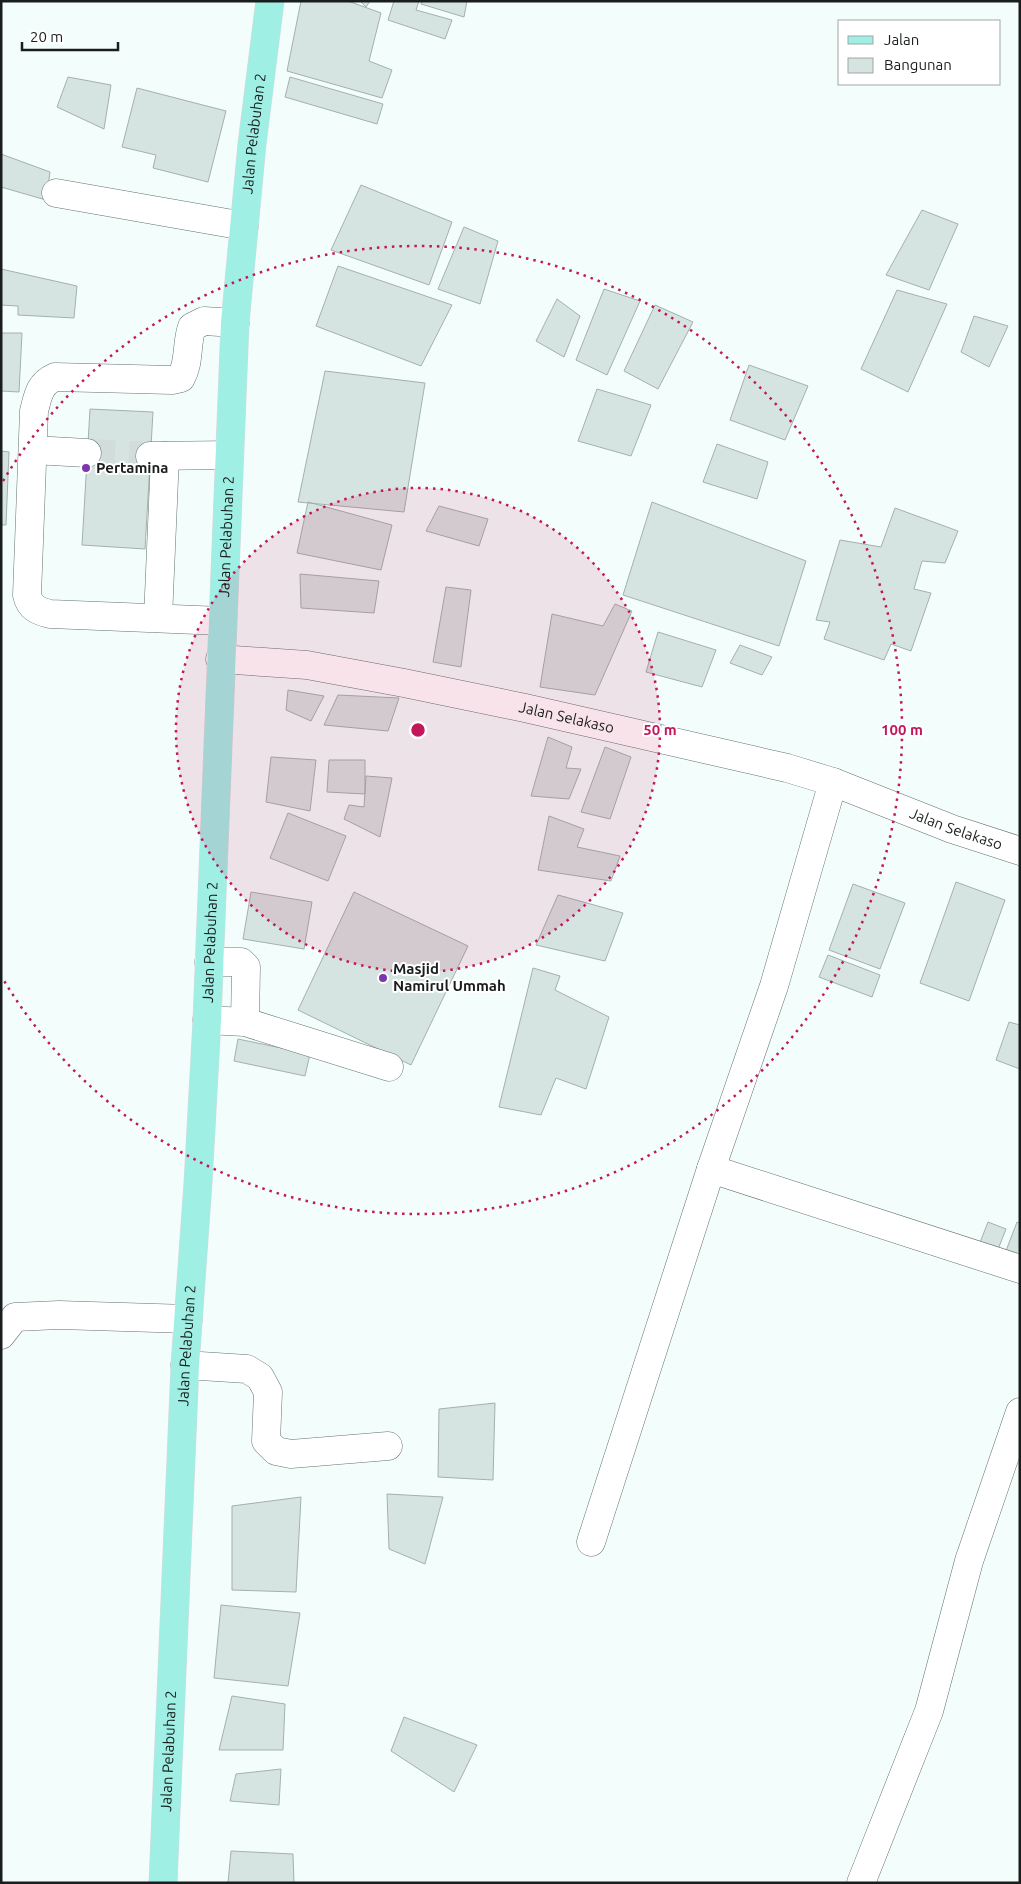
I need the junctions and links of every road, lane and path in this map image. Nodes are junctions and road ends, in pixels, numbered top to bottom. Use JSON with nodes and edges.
{"nodes":[{"id":1,"x":270,"y":1,"type":"edge"},
{"id":2,"x":56,"y":193,"type":"dead end"},
{"id":3,"x":244,"y":226,"type":"junction"},
{"id":4,"x":235,"y":323,"type":"junction"},
{"id":5,"x":32,"y":450,"type":"junction"},
{"id":6,"x":87,"y":453,"type":"tunnel mouth"},
{"id":7,"x":229,"y":456,"type":"junction"},
{"id":8,"x":158,"y":618,"type":"junction"},
{"id":9,"x":222,"y":621,"type":"junction"},
{"id":10,"x":220,"y":659,"type":"junction"},
{"id":11,"x":833,"y":782,"type":"junction"},
{"id":12,"x":1020,"y":851,"type":"edge"},
{"id":13,"x":209,"y":962,"type":"junction"},
{"id":14,"x":206,"y":1020,"type":"junction"},
{"id":15,"x":245,"y":1022,"type":"junction"},
{"id":16,"x":389,"y":1067,"type":"dead end"},
{"id":17,"x":711,"y":1168,"type":"junction"},
{"id":18,"x":1020,"y":1269,"type":"edge"},
{"id":19,"x":188,"y":1319,"type":"junction"},
{"id":20,"x":1,"y":1335,"type":"edge"},
{"id":21,"x":185,"y":1365,"type":"junction"},
{"id":22,"x":1020,"y":1412,"type":"edge"},
{"id":23,"x":388,"y":1446,"type":"dead end"},
{"id":24,"x":591,"y":1542,"type":"dead end"},
{"id":25,"x":162,"y":1883,"type":"edge"},
{"id":26,"x":861,"y":1883,"type":"edge"}],
"edges":[{"from":1,"to":3,"type":"main road","name":"Jalan Pelabuhan 2"},
{"from":2,"to":3,"type":"street"},
{"from":3,"to":4,"type":"main road","name":"Jalan Pelabuhan 2"},
{"from":4,"to":5,"type":"street"},
{"from":4,"to":7,"type":"main road","name":"Jalan Pelabuhan 2"},
{"from":5,"to":6,"type":"street"},
{"from":5,"to":8,"type":"street"},
{"from":7,"to":8,"type":"street"},
{"from":7,"to":9,"type":"main road","name":"Jalan Pelabuhan 2"},
{"from":8,"to":9,"type":"street"},
{"from":9,"to":10,"type":"main road","name":"Jalan Pelabuhan 2"},
{"from":10,"to":11,"type":"street","name":"Jalan Selakaso"},
{"from":10,"to":13,"type":"main road","name":"Jalan Pelabuhan 2"},
{"from":11,"to":12,"type":"street","name":"Jalan Selakaso"},
{"from":11,"to":17,"type":"street"},
{"from":13,"to":14,"type":"main road","name":"Jalan Pelabuhan 2"},
{"from":13,"to":15,"type":"street"},
{"from":14,"to":15,"type":"street"},
{"from":14,"to":19,"type":"main road","name":"Jalan Pelabuhan 2"},
{"from":15,"to":16,"type":"street"},
{"from":17,"to":18,"type":"street"},
{"from":17,"to":24,"type":"street"},
{"from":19,"to":20,"type":"street"},
{"from":19,"to":21,"type":"main road","name":"Jalan Pelabuhan 2"},
{"from":21,"to":23,"type":"street"},
{"from":21,"to":25,"type":"main road","name":"Jalan Pelabuhan 2"},
{"from":22,"to":26,"type":"street"}]}
